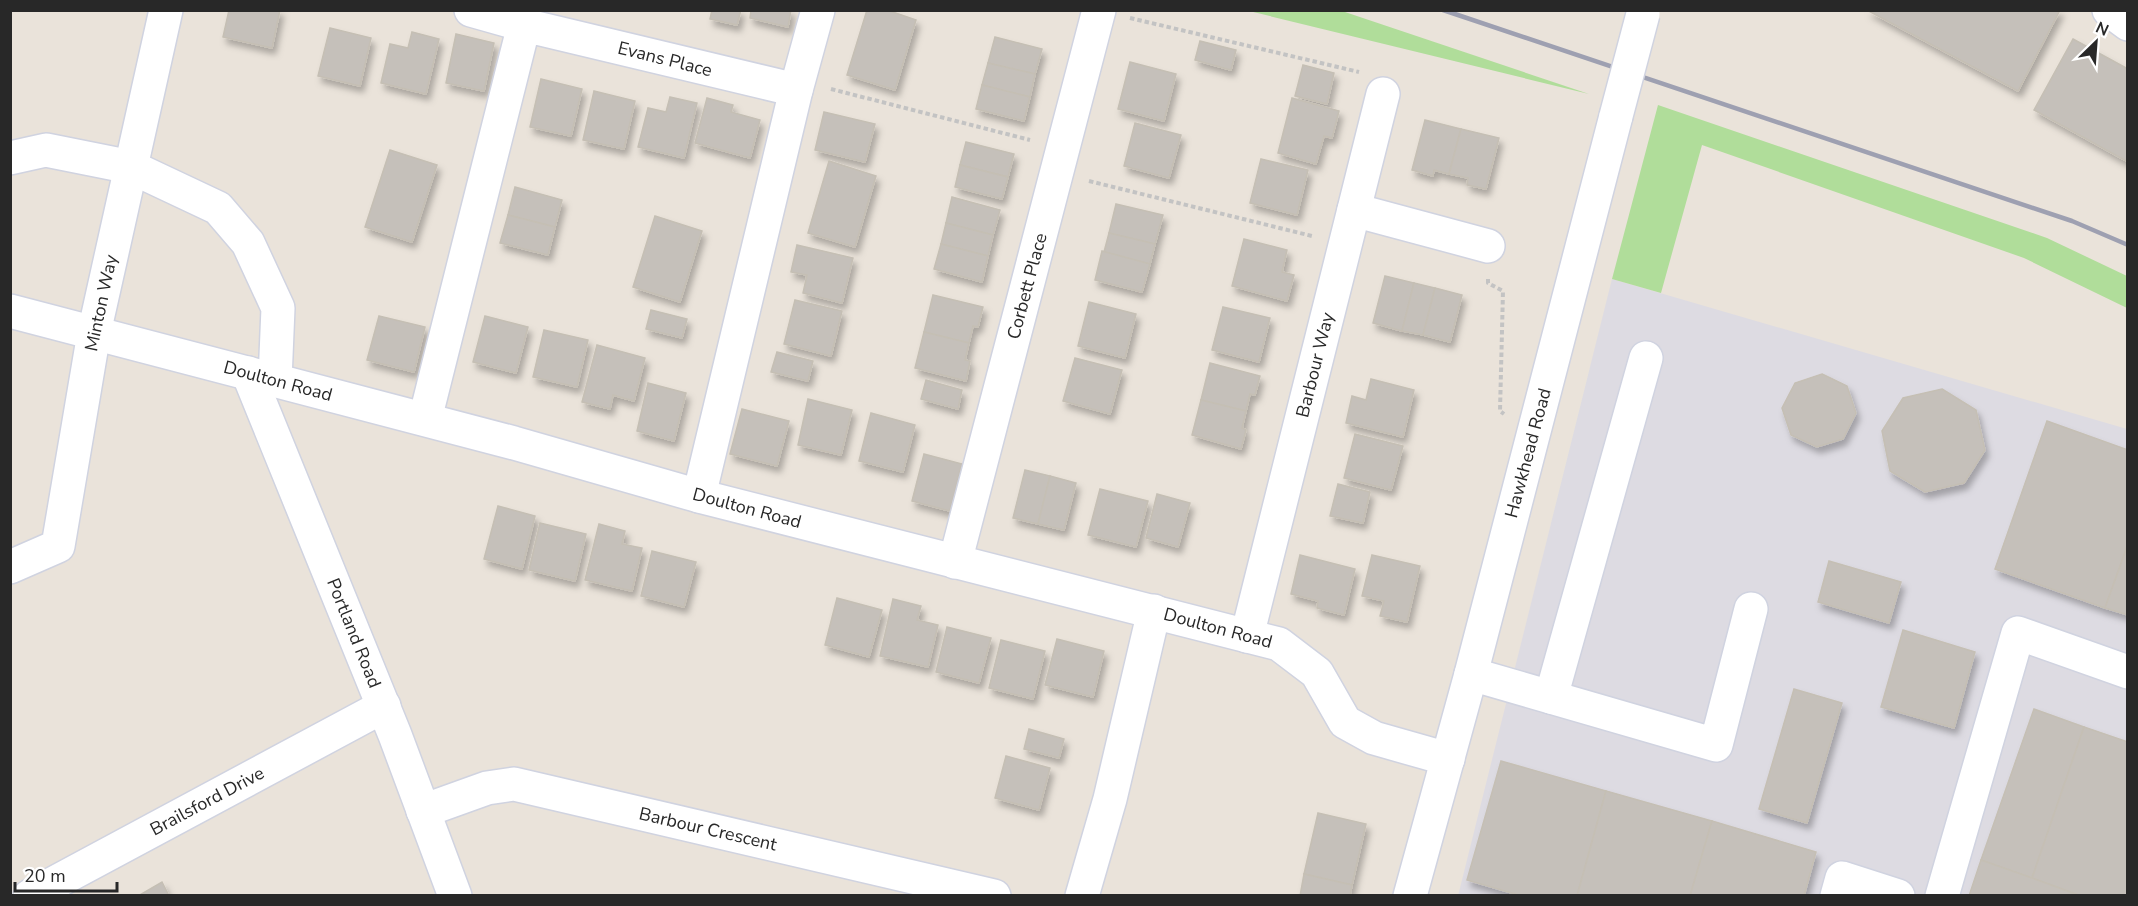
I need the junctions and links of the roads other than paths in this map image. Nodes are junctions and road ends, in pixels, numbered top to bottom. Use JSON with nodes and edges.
{"nodes":[{"id":1,"x":166,"y":10,"type":"edge"},
{"id":2,"x":471,"y":10,"type":"edge"},
{"id":3,"x":818,"y":10,"type":"edge"},
{"id":4,"x":2109,"y":10,"type":"edge"},
{"id":5,"x":1644,"y":12,"type":"edge"},
{"id":6,"x":1111,"y":13,"type":"edge"},
{"id":7,"x":2127,"y":24,"type":"edge"},
{"id":8,"x":524,"y":25,"type":"junction"},
{"id":9,"x":797,"y":85,"type":"junction"},
{"id":10,"x":1383,"y":93,"type":"road end"},
{"id":11,"x":10,"y":158,"type":"edge"},
{"id":12,"x":131,"y":167,"type":"junction"},
{"id":13,"x":1354,"y":210,"type":"junction"},
{"id":14,"x":1488,"y":246,"type":"road end"},
{"id":15,"x":10,"y":311,"type":"edge"},
{"id":16,"x":94,"y":333,"type":"junction"},
{"id":17,"x":1646,"y":358,"type":"dead end"},
{"id":18,"x":261,"y":376,"type":"junction"},
{"id":19,"x":425,"y":419,"type":"junction"},
{"id":20,"x":699,"y":496,"type":"junction"},
{"id":21,"x":955,"y":562,"type":"junction"},
{"id":22,"x":10,"y":567,"type":"edge"},
{"id":23,"x":1751,"y":609,"type":"dead end"},
{"id":24,"x":1154,"y":611,"type":"junction"},
{"id":25,"x":1246,"y":636,"type":"junction"},
{"id":26,"x":2127,"y":672,"type":"edge"},
{"id":27,"x":1471,"y":674,"type":"junction"},
{"id":28,"x":1551,"y":697,"type":"junction"},
{"id":29,"x":384,"y":706,"type":"junction"},
{"id":30,"x":1448,"y":759,"type":"junction"},
{"id":31,"x":423,"y":811,"type":"junction"},
{"id":32,"x":977,"y":894,"type":"edge"},
{"id":33,"x":30,"y":896,"type":"edge"},
{"id":34,"x":454,"y":896,"type":"edge"},
{"id":35,"x":1082,"y":896,"type":"edge"},
{"id":36,"x":1410,"y":896,"type":"edge"},
{"id":37,"x":1836,"y":896,"type":"edge"},
{"id":38,"x":1898,"y":896,"type":"edge"},
{"id":39,"x":1942,"y":896,"type":"edge"}],
"edges":[{"from":1,"to":12,"type":"street","name":"Minton Way"},
{"from":2,"to":8,"type":"street","name":"Evans Place"},
{"from":3,"to":9,"type":"street"},
{"from":4,"to":7,"type":"street"},
{"from":5,"to":27,"type":"street","name":"Hawkhead Road","bridge":true},
{"from":6,"to":21,"type":"street","name":"Corbett Place"},
{"from":8,"to":9,"type":"street","name":"Evans Place"},
{"from":8,"to":19,"type":"street"},
{"from":9,"to":20,"type":"street"},
{"from":10,"to":13,"type":"street","name":"Barbour Way"},
{"from":11,"to":12,"type":"street"},
{"from":12,"to":16,"type":"street","name":"Minton Way"},
{"from":12,"to":18,"type":"street"},
{"from":13,"to":14,"type":"street"},
{"from":13,"to":25,"type":"street","name":"Barbour Way"},
{"from":15,"to":16,"type":"street","name":"Doulton Road"},
{"from":16,"to":18,"type":"street","name":"Doulton Road"},
{"from":16,"to":22,"type":"street","name":"Minton Way"},
{"from":17,"to":28,"type":"street"},
{"from":18,"to":19,"type":"street","name":"Doulton Road"},
{"from":18,"to":29,"type":"street","name":"Portland Road"},
{"from":19,"to":20,"type":"street","name":"Doulton Road"},
{"from":20,"to":21,"type":"street","name":"Doulton Road"},
{"from":21,"to":24,"type":"street","name":"Doulton Road"},
{"from":23,"to":28,"type":"street"},
{"from":24,"to":25,"type":"street","name":"Doulton Road"},
{"from":24,"to":35,"type":"street"},
{"from":25,"to":30,"type":"street","name":"Doulton Road"},
{"from":26,"to":39,"type":"street"},
{"from":27,"to":28,"type":"street"},
{"from":27,"to":30,"type":"street","name":"Hawkhead Road"},
{"from":29,"to":31,"type":"street","name":"Portland Road"},
{"from":29,"to":33,"type":"street","name":"Brailsford Drive"},
{"from":30,"to":36,"type":"street","name":"Hawkhead Road"},
{"from":31,"to":32,"type":"street","name":"Barbour Crescent"},
{"from":31,"to":34,"type":"street","name":"Portland Road"},
{"from":37,"to":38,"type":"street"}]}
